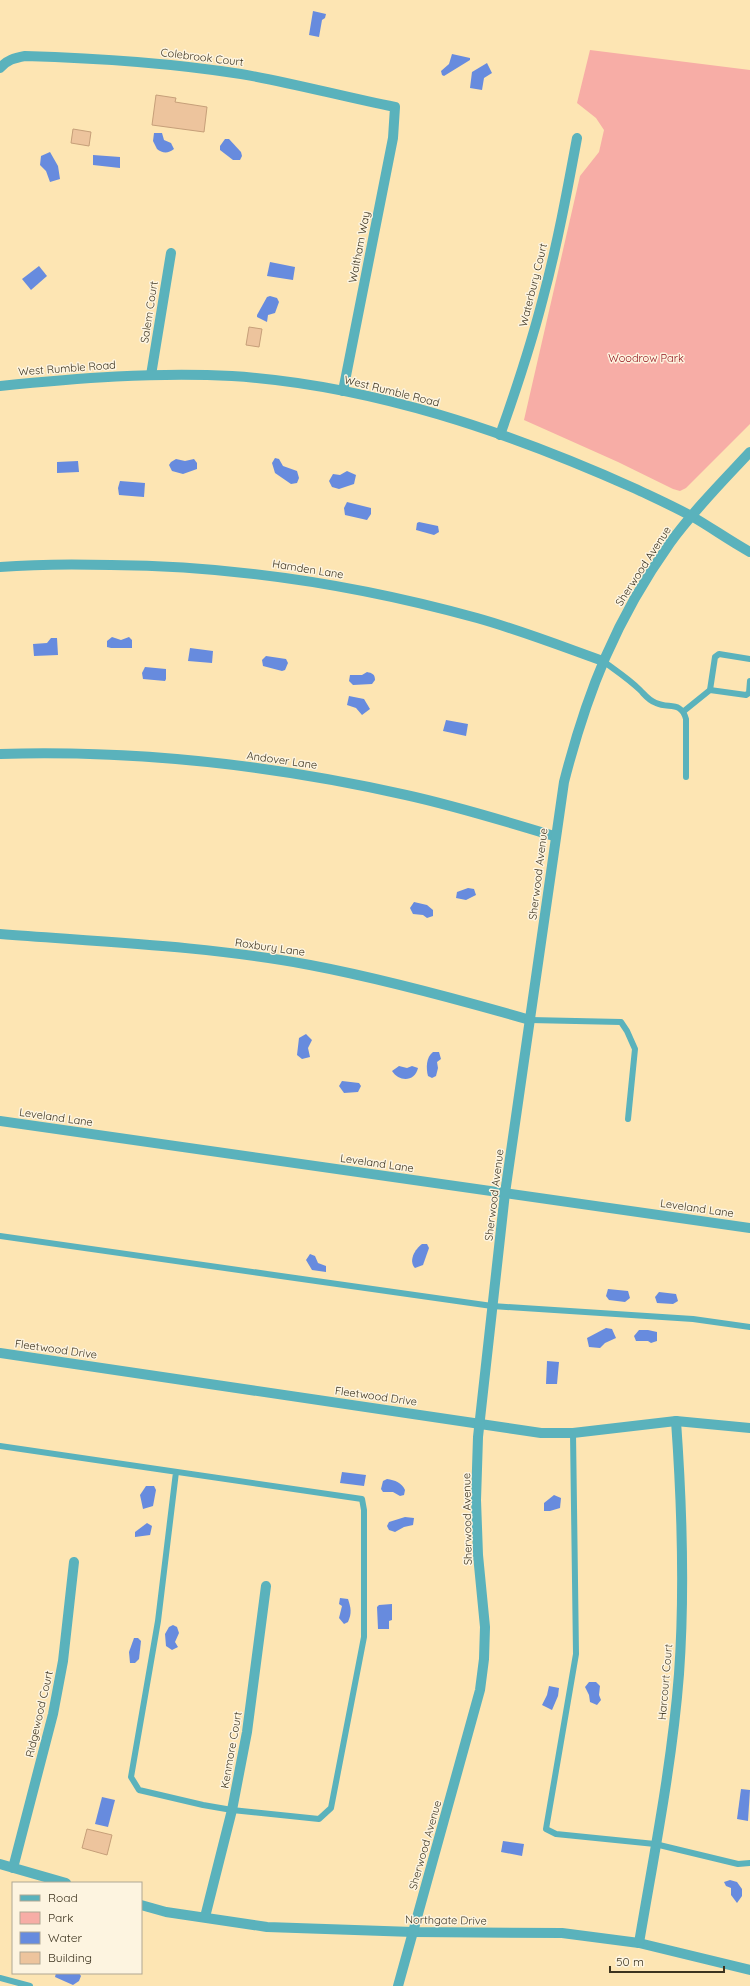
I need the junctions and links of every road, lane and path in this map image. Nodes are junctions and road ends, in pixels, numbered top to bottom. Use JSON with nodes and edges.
{"nodes":[{"id":1,"x":2,"y":66,"type":"edge"},
{"id":2,"x":395,"y":107,"type":"joint"},
{"id":3,"x":577,"y":138,"type":"dead end"},
{"id":4,"x":171,"y":253,"type":"dead end"},
{"id":5,"x":151,"y":375,"type":"junction"},
{"id":6,"x":0,"y":386,"type":"edge"},
{"id":7,"x":343,"y":390,"type":"junction"},
{"id":8,"x":500,"y":435,"type":"junction"},
{"id":9,"x":750,"y":452,"type":"edge"},
{"id":10,"x":691,"y":516,"type":"junction"},
{"id":11,"x":750,"y":552,"type":"edge"},
{"id":12,"x":0,"y":567,"type":"edge"},
{"id":13,"x":750,"y":659,"type":"edge"},
{"id":14,"x":603,"y":661,"type":"junction"},
{"id":15,"x":750,"y":681,"type":"edge"},
{"id":16,"x":710,"y":690,"type":"junction"},
{"id":17,"x":684,"y":711,"type":"junction"},
{"id":18,"x":0,"y":754,"type":"edge"},
{"id":19,"x":686,"y":777,"type":"dead end"},
{"id":20,"x":554,"y":836,"type":"junction"},
{"id":21,"x":0,"y":934,"type":"edge"},
{"id":22,"x":530,"y":1020,"type":"junction"},
{"id":23,"x":628,"y":1119,"type":"dead end"},
{"id":24,"x":0,"y":1121,"type":"edge"},
{"id":25,"x":505,"y":1193,"type":"junction"},
{"id":26,"x":750,"y":1228,"type":"edge"},
{"id":27,"x":0,"y":1236,"type":"edge"},
{"id":28,"x":492,"y":1306,"type":"junction"},
{"id":29,"x":750,"y":1327,"type":"edge"},
{"id":30,"x":0,"y":1353,"type":"edge"},
{"id":31,"x":676,"y":1421,"type":"junction"},
{"id":32,"x":479,"y":1424,"type":"junction"},
{"id":33,"x":750,"y":1428,"type":"edge"},
{"id":34,"x":573,"y":1433,"type":"junction"},
{"id":35,"x":0,"y":1446,"type":"edge"},
{"id":36,"x":176,"y":1472,"type":"junction"},
{"id":37,"x":74,"y":1562,"type":"dead end"},
{"id":38,"x":266,"y":1586,"type":"dead end"},
{"id":39,"x":232,"y":1810,"type":"junction"},
{"id":40,"x":655,"y":1844,"type":"junction"},
{"id":41,"x":750,"y":1863,"type":"edge"},
{"id":42,"x":0,"y":1864,"type":"edge"},
{"id":43,"x":13,"y":1868,"type":"junction"},
{"id":44,"x":62,"y":1882,"type":"edge"},
{"id":45,"x":142,"y":1904,"type":"edge"},
{"id":46,"x":205,"y":1917,"type":"junction"},
{"id":47,"x":413,"y":1932,"type":"junction"},
{"id":48,"x":639,"y":1943,"type":"junction"},
{"id":49,"x":750,"y":1970,"type":"edge"},
{"id":50,"x":0,"y":1978,"type":"edge"},
{"id":51,"x":30,"y":1986,"type":"edge"},
{"id":52,"x":398,"y":1986,"type":"edge"}],
"edges":[{"from":1,"to":2,"type":"street","name":"Colebrook Court"},
{"from":2,"to":7,"type":"street","name":"Waltham Way"},
{"from":3,"to":8,"type":"street","name":"Waterbury Court"},
{"from":4,"to":5,"type":"street","name":"Salem Court"},
{"from":5,"to":6,"type":"street","name":"West Rumble Road"},
{"from":5,"to":7,"type":"street","name":"West Rumble Road"},
{"from":7,"to":8,"type":"street","name":"West Rumble Road"},
{"from":8,"to":10,"type":"street","name":"West Rumble Road"},
{"from":9,"to":10,"type":"street","name":"Sherwood Avenue"},
{"from":10,"to":11,"type":"street","name":"West Rumble Road"},
{"from":10,"to":14,"type":"street","name":"Sherwood Avenue"},
{"from":12,"to":14,"type":"street","name":"Hamden Lane"},
{"from":13,"to":16,"type":"lane"},
{"from":14,"to":17,"type":"lane"},
{"from":14,"to":20,"type":"street","name":"Sherwood Avenue"},
{"from":15,"to":16,"type":"lane"},
{"from":16,"to":17,"type":"lane"},
{"from":17,"to":19,"type":"lane"},
{"from":18,"to":20,"type":"street","name":"Andover Lane"},
{"from":20,"to":22,"type":"street","name":"Sherwood Avenue"},
{"from":21,"to":22,"type":"street","name":"Roxbury Lane"},
{"from":22,"to":23,"type":"lane"},
{"from":22,"to":25,"type":"street","name":"Sherwood Avenue"},
{"from":24,"to":25,"type":"street","name":"Leveland Lane"},
{"from":25,"to":26,"type":"street","name":"Leveland Lane"},
{"from":25,"to":28,"type":"street","name":"Sherwood Avenue"},
{"from":27,"to":28,"type":"lane"},
{"from":28,"to":29,"type":"lane"},
{"from":28,"to":32,"type":"street","name":"Sherwood Avenue"},
{"from":30,"to":32,"type":"street","name":"Fleetwood Drive"},
{"from":31,"to":33,"type":"street","name":"Fleetwood Drive"},
{"from":31,"to":34,"type":"street","name":"Fleetwood Drive"},
{"from":31,"to":40,"type":"street","name":"Harcourt Court"},
{"from":32,"to":34,"type":"street","name":"Fleetwood Drive"},
{"from":32,"to":47,"type":"street","name":"Sherwood Avenue"},
{"from":34,"to":40,"type":"lane"},
{"from":35,"to":36,"type":"lane"},
{"from":36,"to":39,"type":"lane"},
{"from":36,"to":39,"type":"lane"},
{"from":37,"to":43,"type":"street","name":"Ridgewood Court"},
{"from":38,"to":39,"type":"street","name":"Kenmore Court"},
{"from":39,"to":46,"type":"street","name":"Kenmore Court"},
{"from":40,"to":41,"type":"lane"},
{"from":40,"to":48,"type":"street","name":"Harcourt Court"},
{"from":42,"to":43,"type":"street"},
{"from":43,"to":44,"type":"street"},
{"from":45,"to":46,"type":"street","name":"Northgate Drive"},
{"from":46,"to":47,"type":"street","name":"Northgate Drive"},
{"from":47,"to":48,"type":"street","name":"Northgate Drive"},
{"from":47,"to":52,"type":"street","name":"Sherwood Avenue"},
{"from":48,"to":49,"type":"street","name":"Northgate Drive"},
{"from":50,"to":51,"type":"lane"}]}
